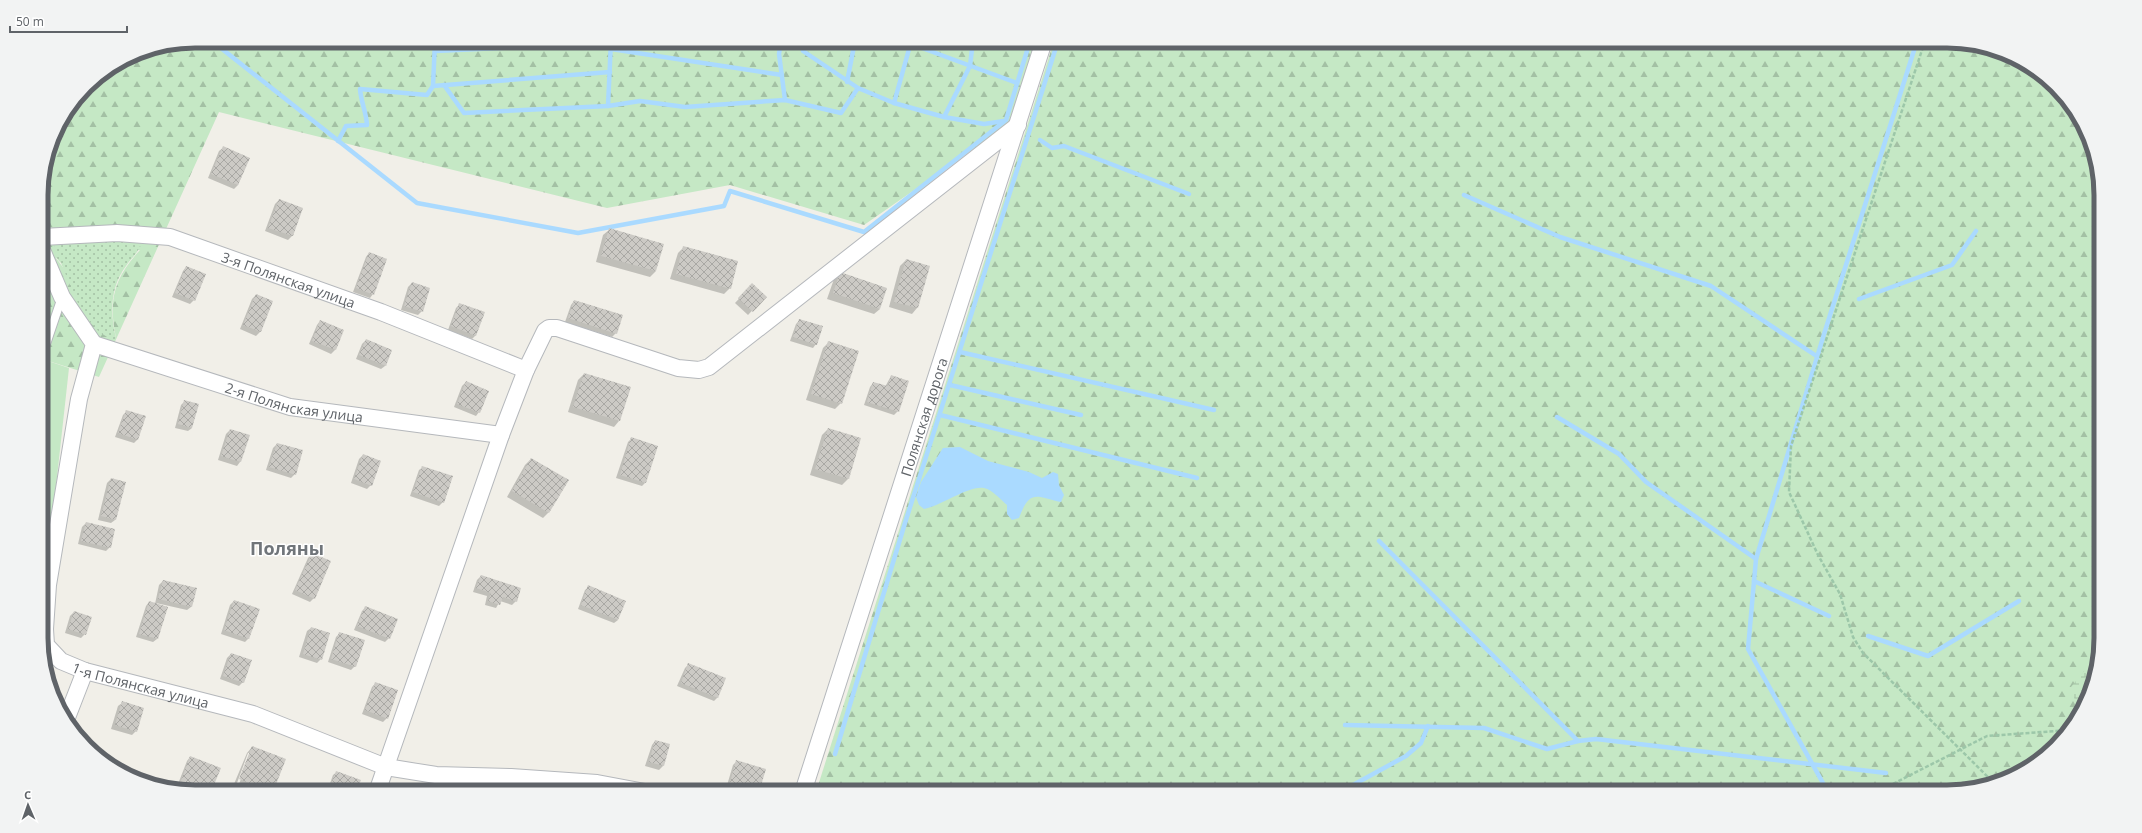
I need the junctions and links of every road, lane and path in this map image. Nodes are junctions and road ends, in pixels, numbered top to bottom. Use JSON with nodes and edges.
{"nodes":[{"id":1,"x":1042,"y":48,"type":"edge"},
{"id":2,"x":1923,"y":48,"type":"edge"},
{"id":3,"x":1018,"y":125,"type":"junction"},
{"id":4,"x":48,"y":237,"type":"edge"},
{"id":5,"x":48,"y":264,"type":"edge"},
{"id":6,"x":62,"y":298,"type":"junction"},
{"id":7,"x":48,"y":339,"type":"edge"},
{"id":8,"x":94,"y":344,"type":"junction"},
{"id":9,"x":526,"y":370,"type":"junction"},
{"id":10,"x":501,"y":435,"type":"junction"},
{"id":11,"x":48,"y":573,"type":"edge"},
{"id":12,"x":48,"y":647,"type":"edge"},
{"id":13,"x":85,"y":671,"type":"junction"},
{"id":14,"x":69,"y":712,"type":"edge"},
{"id":15,"x":2061,"y":731,"type":"edge"},
{"id":16,"x":1959,"y":750,"type":"junction"},
{"id":17,"x":386,"y":767,"type":"junction"},
{"id":18,"x":1989,"y":779,"type":"edge"},
{"id":19,"x":380,"y":785,"type":"edge"},
{"id":20,"x":608,"y":785,"type":"edge"},
{"id":21,"x":805,"y":785,"type":"edge"},
{"id":22,"x":1891,"y":785,"type":"edge"}],
"edges":[{"from":1,"to":3,"type":"street","name":"Полянская дорога"},
{"from":2,"to":16,"type":"path"},
{"from":3,"to":9,"type":"street"},
{"from":3,"to":21,"type":"street","name":"Полянская дорога"},
{"from":4,"to":9,"type":"street","name":"3-я Полянская улица"},
{"from":5,"to":6,"type":"street"},
{"from":6,"to":7,"type":"lane"},
{"from":6,"to":8,"type":"street"},
{"from":8,"to":10,"type":"street","name":"2-я Полянская улица"},
{"from":8,"to":11,"type":"street","name":"1-я Полянская улица"},
{"from":9,"to":10,"type":"street"},
{"from":10,"to":17,"type":"street"},
{"from":12,"to":13,"type":"street","name":"1-я Полянская улица"},
{"from":13,"to":14,"type":"street"},
{"from":13,"to":17,"type":"street","name":"1-я Полянская улица"},
{"from":15,"to":16,"type":"path"},
{"from":16,"to":18,"type":"path"},
{"from":16,"to":22,"type":"path"},
{"from":17,"to":19,"type":"street"},
{"from":17,"to":20,"type":"street","name":"1-я Полянская улица"}]}
